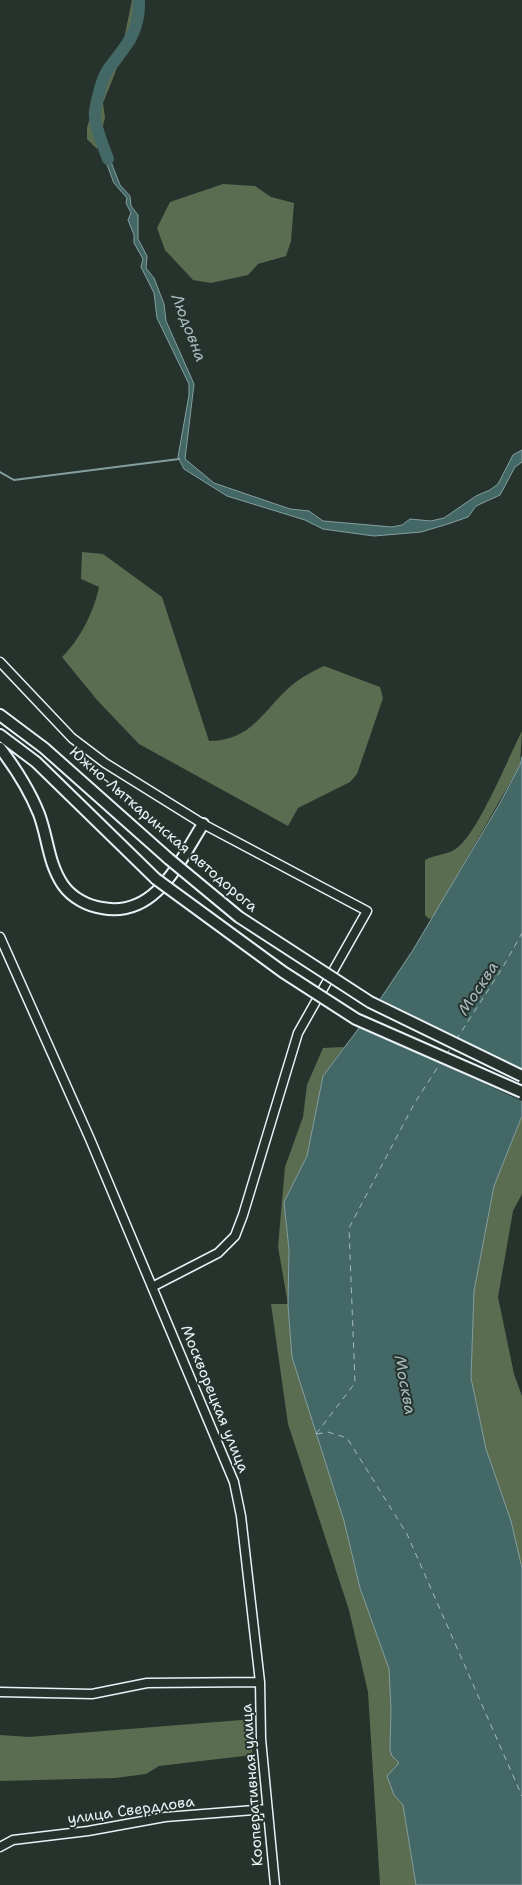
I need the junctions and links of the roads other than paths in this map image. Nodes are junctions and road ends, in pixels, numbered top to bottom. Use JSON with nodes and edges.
{"nodes":[{"id":1,"x":0,"y":662,"type":"edge"},
{"id":2,"x":0,"y":715,"type":"edge"},
{"id":3,"x":0,"y":735,"type":"edge"},
{"id":4,"x":0,"y":748,"type":"edge"},
{"id":5,"x":202,"y":824,"type":"junction"},
{"id":6,"x":0,"y":937,"type":"edge"},
{"id":7,"x":522,"y":1076,"type":"edge"},
{"id":8,"x":522,"y":1092,"type":"edge"},
{"id":9,"x":152,"y":1287,"type":"junction"},
{"id":10,"x":260,"y":1682,"type":"junction"},
{"id":11,"x":0,"y":1692,"type":"edge"},
{"id":12,"x":267,"y":1809,"type":"junction"},
{"id":13,"x":0,"y":1847,"type":"edge"},
{"id":14,"x":275,"y":1885,"type":"edge"}],
"edges":[{"from":1,"to":5,"type":"street"},
{"from":2,"to":7,"type":"main road","name":"Южно-Лыткаринская автодорога","bridge":true},
{"from":3,"to":8,"type":"main road","bridge":true},
{"from":4,"to":5,"type":"main road"},
{"from":5,"to":9,"type":"street"},
{"from":6,"to":9,"type":"street","name":"Москворецкая улица"},
{"from":9,"to":10,"type":"street","name":"Москворецкая улица"},
{"from":10,"to":11,"type":"street"},
{"from":10,"to":12,"type":"street","name":"Кооперативная улица"},
{"from":12,"to":13,"type":"street","name":"улица Свердлова"},
{"from":12,"to":14,"type":"street","name":"Кооперативная улица"}]}
